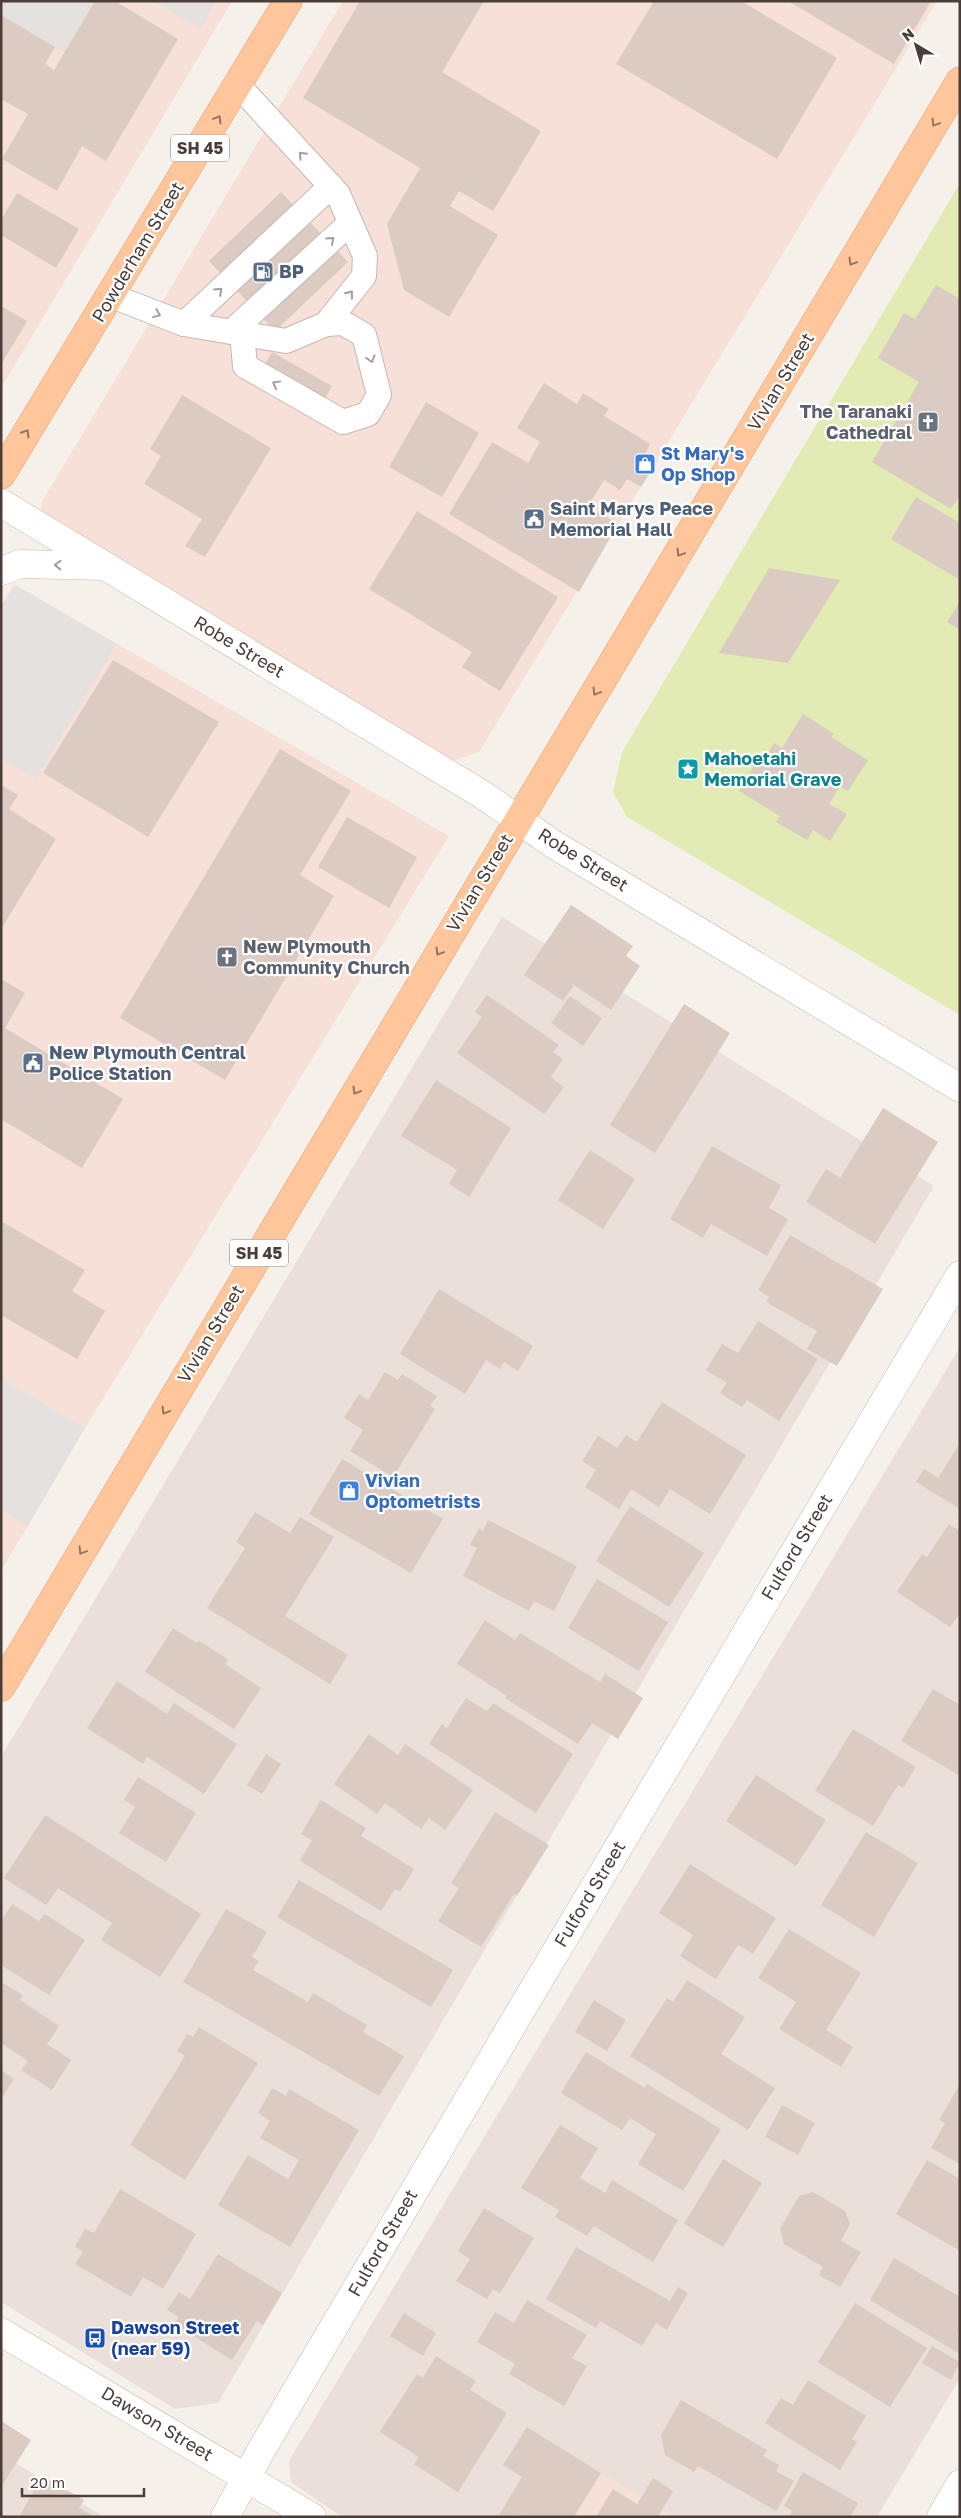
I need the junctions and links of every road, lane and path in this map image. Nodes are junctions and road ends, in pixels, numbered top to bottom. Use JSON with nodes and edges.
{"nodes":[{"id":1,"x":288,"y":1,"type":"edge"},
{"id":2,"x":960,"y":80,"type":"edge"},
{"id":3,"x":238,"y":85,"type":"junction"},
{"id":4,"x":331,"y":186,"type":"junction"},
{"id":5,"x":350,"y":223,"type":"junction"},
{"id":6,"x":112,"y":296,"type":"junction"},
{"id":7,"x":184,"y":324,"type":"junction"},
{"id":8,"x":326,"y":324,"type":"junction"},
{"id":9,"x":236,"y":333,"type":"junction"},
{"id":10,"x":1,"y":475,"type":"edge"},
{"id":11,"x":1,"y":503,"type":"edge"},
{"id":12,"x":106,"y":566,"type":"junction"},
{"id":13,"x":1,"y":571,"type":"edge"},
{"id":14,"x":518,"y":820,"type":"junction"},
{"id":15,"x":960,"y":1088,"type":"edge"},
{"id":16,"x":960,"y":1275,"type":"edge"},
{"id":17,"x":1,"y":1687,"type":"edge"},
{"id":18,"x":1,"y":2332,"type":"edge"},
{"id":19,"x":247,"y":2478,"type":"junction"},
{"id":20,"x":960,"y":2484,"type":"edge"},
{"id":21,"x":225,"y":2517,"type":"edge"},
{"id":22,"x":312,"y":2517,"type":"edge"},
{"id":23,"x":940,"y":2517,"type":"edge"}],
"edges":[{"from":1,"to":3,"type":"main road","name":"Powderham Street","number":"SH 45"},
{"from":2,"to":14,"type":"main road","name":"Vivian Street","number":"SH 45","one_way":true},
{"from":4,"to":3,"type":"lane","one_way":true},
{"from":6,"to":3,"type":"main road","name":"Powderham Street","number":"SH 45","one_way":true},
{"from":4,"to":5,"type":"lane"},
{"from":7,"to":4,"type":"lane","one_way":true},
{"from":8,"to":5,"type":"lane","one_way":true},
{"from":9,"to":5,"type":"lane","one_way":true},
{"from":6,"to":7,"type":"lane","one_way":true},
{"from":10,"to":6,"type":"main road","name":"Powderham Street","number":"SH 45","one_way":true},
{"from":7,"to":9,"type":"lane"},
{"from":8,"to":9,"type":"lane"},
{"from":8,"to":9,"type":"lane","one_way":true},
{"from":11,"to":12,"type":"street","name":"Robe Street"},
{"from":12,"to":13,"type":"street","name":"Robe Street","one_way":true},
{"from":12,"to":14,"type":"street","name":"Robe Street"},
{"from":14,"to":15,"type":"street","name":"Robe Street"},
{"from":14,"to":17,"type":"main road","name":"Vivian Street","number":"SH 45","one_way":true},
{"from":16,"to":19,"type":"street","name":"Fulford Street"},
{"from":18,"to":19,"type":"street","name":"Dawson Street"},
{"from":19,"to":21,"type":"street","name":"Fulford Street"},
{"from":19,"to":22,"type":"street","name":"Dawson Street"},
{"from":20,"to":23,"type":"street"}]}
